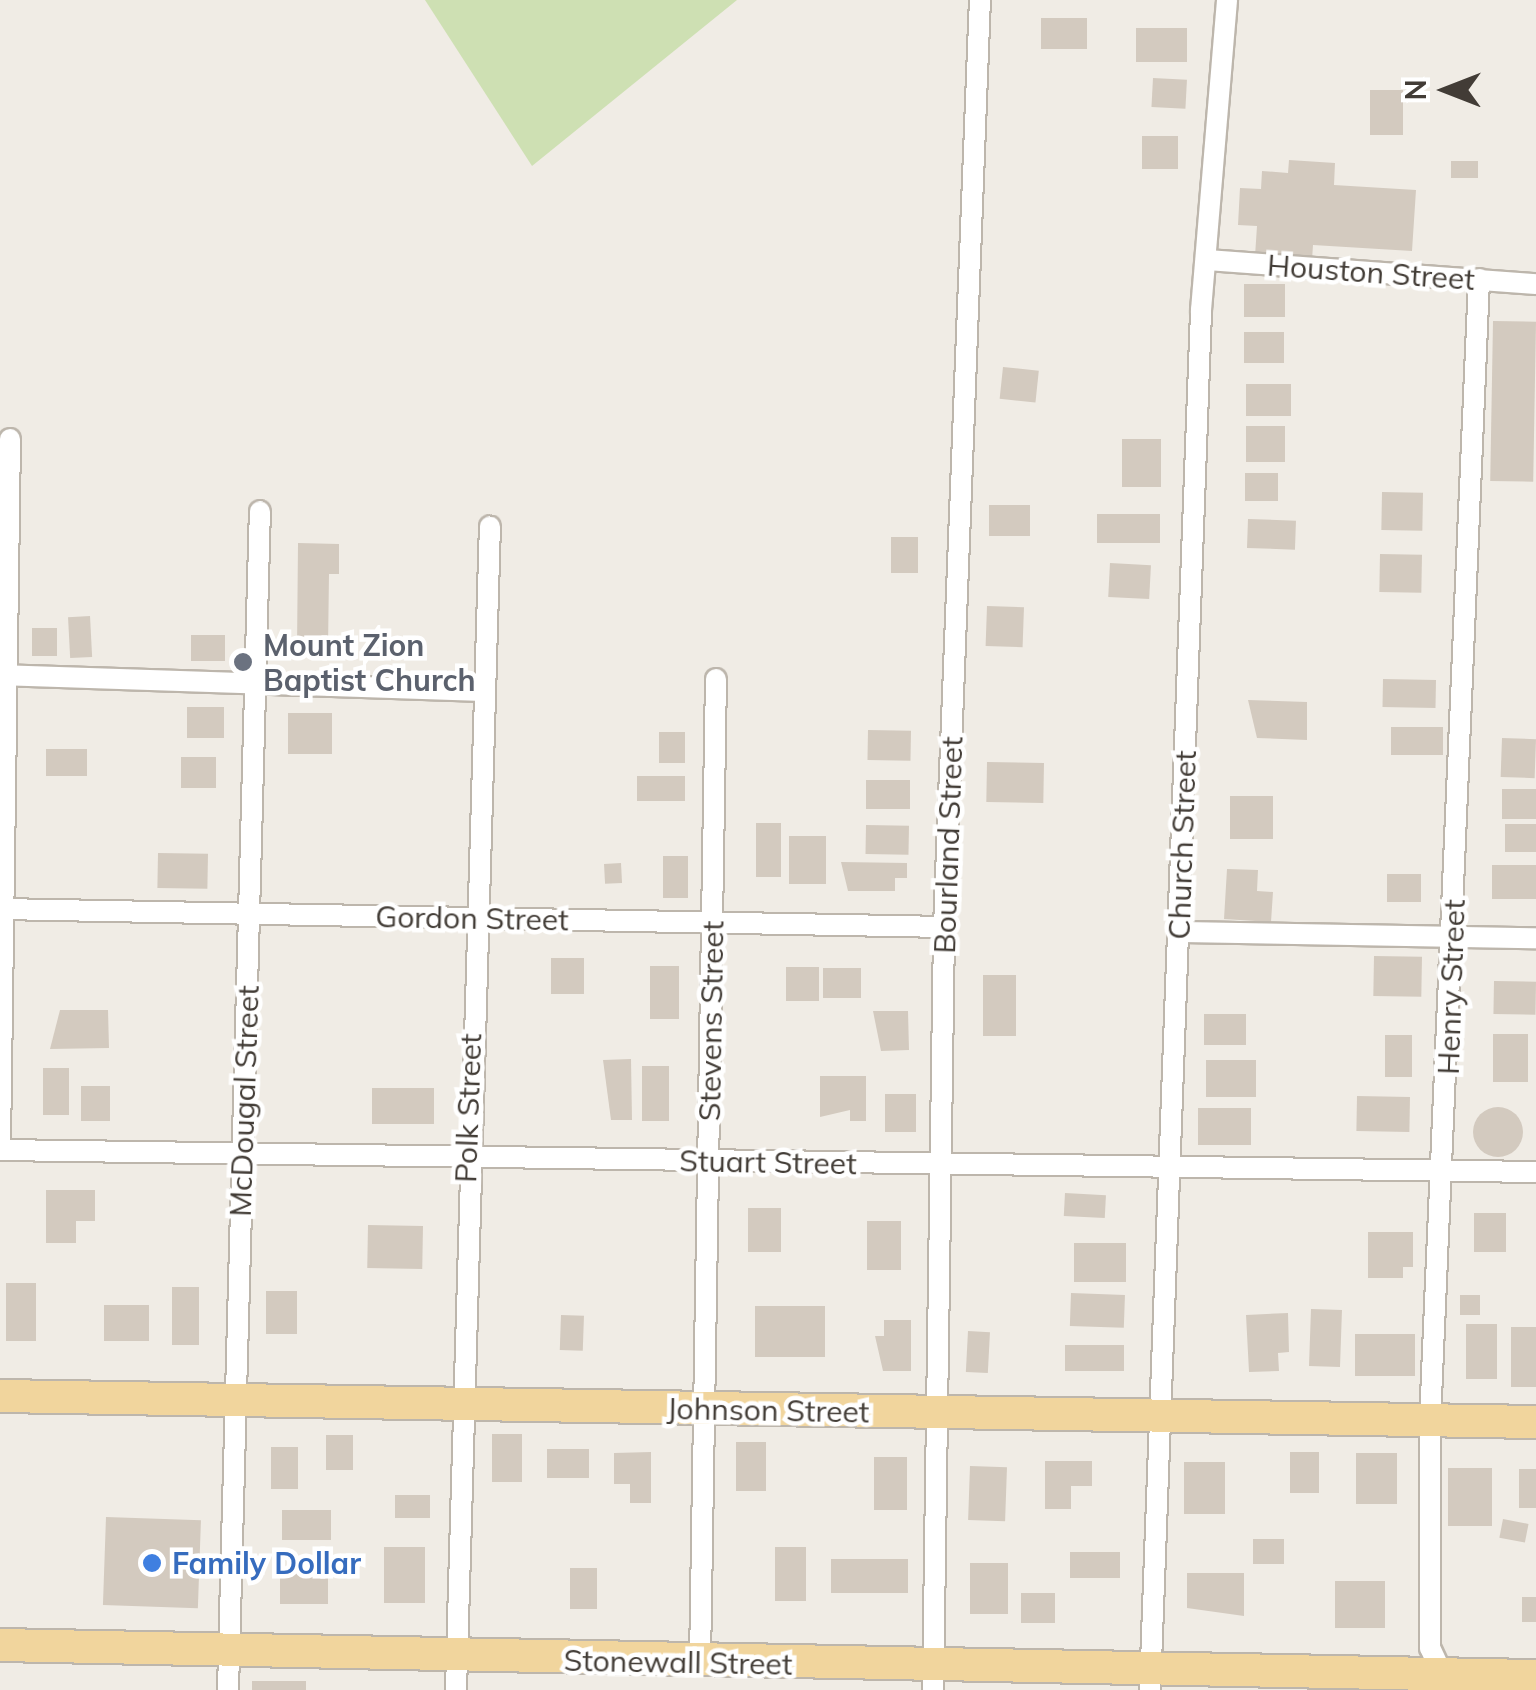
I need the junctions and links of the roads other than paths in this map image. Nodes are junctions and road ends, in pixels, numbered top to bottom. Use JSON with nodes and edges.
{"nodes":[{"id":1,"x":980,"y":0,"type":"edge"},
{"id":2,"x":1227,"y":0,"type":"edge"},
{"id":3,"x":1207,"y":260,"type":"junction"},
{"id":4,"x":1479,"y":279,"type":"junction"},
{"id":5,"x":1536,"y":284,"type":"edge"},
{"id":6,"x":10,"y":440,"type":"dead end"},
{"id":7,"x":260,"y":511,"type":"dead end"},
{"id":8,"x":490,"y":526,"type":"dead end"},
{"id":9,"x":3,"y":676,"type":"edge"},
{"id":10,"x":716,"y":679,"type":"dead end"},
{"id":11,"x":260,"y":684,"type":"junction"},
{"id":12,"x":482,"y":691,"type":"junction"},
{"id":13,"x":3,"y":909,"type":"edge"},
{"id":14,"x":250,"y":914,"type":"junction"},
{"id":15,"x":475,"y":918,"type":"junction"},
{"id":16,"x":712,"y":923,"type":"junction"},
{"id":17,"x":944,"y":927,"type":"junction"},
{"id":18,"x":1179,"y":932,"type":"junction"},
{"id":19,"x":1453,"y":937,"type":"junction"},
{"id":20,"x":1536,"y":938,"type":"edge"},
{"id":21,"x":0,"y":1148,"type":"edge"},
{"id":22,"x":242,"y":1154,"type":"junction"},
{"id":23,"x":466,"y":1157,"type":"junction"},
{"id":24,"x":708,"y":1162,"type":"junction"},
{"id":25,"x":1172,"y":1163,"type":"junction"},
{"id":26,"x":940,"y":1165,"type":"junction"},
{"id":27,"x":1443,"y":1169,"type":"junction"},
{"id":28,"x":1536,"y":1172,"type":"edge"},
{"id":29,"x":0,"y":1396,"type":"edge"},
{"id":30,"x":236,"y":1400,"type":"junction"},
{"id":31,"x":461,"y":1404,"type":"junction"},
{"id":32,"x":704,"y":1409,"type":"junction"},
{"id":33,"x":937,"y":1414,"type":"junction"},
{"id":34,"x":1160,"y":1418,"type":"junction"},
{"id":35,"x":1430,"y":1422,"type":"junction"},
{"id":36,"x":1536,"y":1422,"type":"edge"},
{"id":37,"x":0,"y":1645,"type":"edge"},
{"id":38,"x":229,"y":1651,"type":"junction"},
{"id":39,"x":700,"y":1662,"type":"junction"},
{"id":40,"x":456,"y":1674,"type":"edge"},
{"id":41,"x":1536,"y":1676,"type":"edge"},
{"id":42,"x":934,"y":1678,"type":"edge"},
{"id":43,"x":1150,"y":1679,"type":"edge"},
{"id":44,"x":1446,"y":1682,"type":"edge"},
{"id":45,"x":228,"y":1690,"type":"edge"}],
"edges":[{"from":1,"to":17,"type":"street","name":"Bourland Street"},
{"from":2,"to":3,"type":"street","name":"Church Street"},
{"from":3,"to":4,"type":"street","name":"Houston Street"},
{"from":3,"to":18,"type":"street","name":"Church Street"},
{"from":4,"to":5,"type":"street","name":"Houston Street"},
{"from":4,"to":19,"type":"street","name":"Henry Street"},
{"from":6,"to":9,"type":"street"},
{"from":7,"to":11,"type":"street","name":"McDougal Street"},
{"from":8,"to":12,"type":"street","name":"Polk Street"},
{"from":9,"to":11,"type":"street"},
{"from":9,"to":13,"type":"street"},
{"from":10,"to":16,"type":"street","name":"Stevens Street"},
{"from":11,"to":12,"type":"street"},
{"from":11,"to":14,"type":"street","name":"McDougal Street"},
{"from":12,"to":15,"type":"street","name":"Polk Street"},
{"from":13,"to":14,"type":"street","name":"Gordon Street"},
{"from":13,"to":21,"type":"street"},
{"from":14,"to":15,"type":"street","name":"Gordon Street"},
{"from":14,"to":22,"type":"street","name":"McDougal Street"},
{"from":15,"to":16,"type":"street","name":"Gordon Street"},
{"from":15,"to":23,"type":"street","name":"Polk Street"},
{"from":16,"to":17,"type":"street","name":"Gordon Street"},
{"from":16,"to":24,"type":"street","name":"Stevens Street"},
{"from":17,"to":26,"type":"street","name":"Bourland Street"},
{"from":18,"to":19,"type":"street"},
{"from":18,"to":25,"type":"street","name":"Church Street"},
{"from":19,"to":20,"type":"street"},
{"from":19,"to":27,"type":"street","name":"Henry Street"},
{"from":21,"to":22,"type":"street","name":"Stuart Street"},
{"from":22,"to":23,"type":"street","name":"Stuart Street"},
{"from":22,"to":30,"type":"street","name":"McDougal Street"},
{"from":23,"to":24,"type":"street","name":"Stuart Street"},
{"from":23,"to":31,"type":"street","name":"Polk Street"},
{"from":24,"to":26,"type":"street","name":"Stuart Street"},
{"from":24,"to":32,"type":"street","name":"Stevens Street"},
{"from":25,"to":26,"type":"street","name":"Stuart Street"},
{"from":25,"to":27,"type":"street","name":"Stuart Street"},
{"from":25,"to":34,"type":"street","name":"Church Street"},
{"from":26,"to":33,"type":"street","name":"Bourland Street"},
{"from":27,"to":28,"type":"street","name":"Stuart Street"},
{"from":27,"to":35,"type":"street","name":"Henry Street"},
{"from":29,"to":30,"type":"main road","name":"Johnson Street"},
{"from":30,"to":31,"type":"main road","name":"Johnson Street"},
{"from":30,"to":38,"type":"street","name":"McDougal Street"},
{"from":31,"to":32,"type":"main road","name":"Johnson Street"},
{"from":31,"to":40,"type":"street","name":"Polk Street"},
{"from":32,"to":33,"type":"main road","name":"Johnson Street"},
{"from":32,"to":39,"type":"street","name":"Stevens Street"},
{"from":33,"to":34,"type":"main road","name":"Johnson Street"},
{"from":33,"to":42,"type":"street","name":"Bourland Street"},
{"from":34,"to":35,"type":"main road","name":"Johnson Street"},
{"from":34,"to":43,"type":"street","name":"Church Street"},
{"from":35,"to":36,"type":"main road","name":"Johnson Street"},
{"from":35,"to":44,"type":"street","name":"Henry Street"},
{"from":37,"to":38,"type":"main road","name":"Stonewall Street"},
{"from":38,"to":40,"type":"main road","name":"Stonewall Street"},
{"from":38,"to":45,"type":"street","name":"McDougal Street"},
{"from":39,"to":40,"type":"main road","name":"Stonewall Street"},
{"from":39,"to":42,"type":"main road","name":"Stonewall Street"},
{"from":41,"to":44,"type":"main road","name":"Stonewall Street"},
{"from":42,"to":43,"type":"main road","name":"Stonewall Street"},
{"from":43,"to":44,"type":"main road","name":"Stonewall Street"}]}
